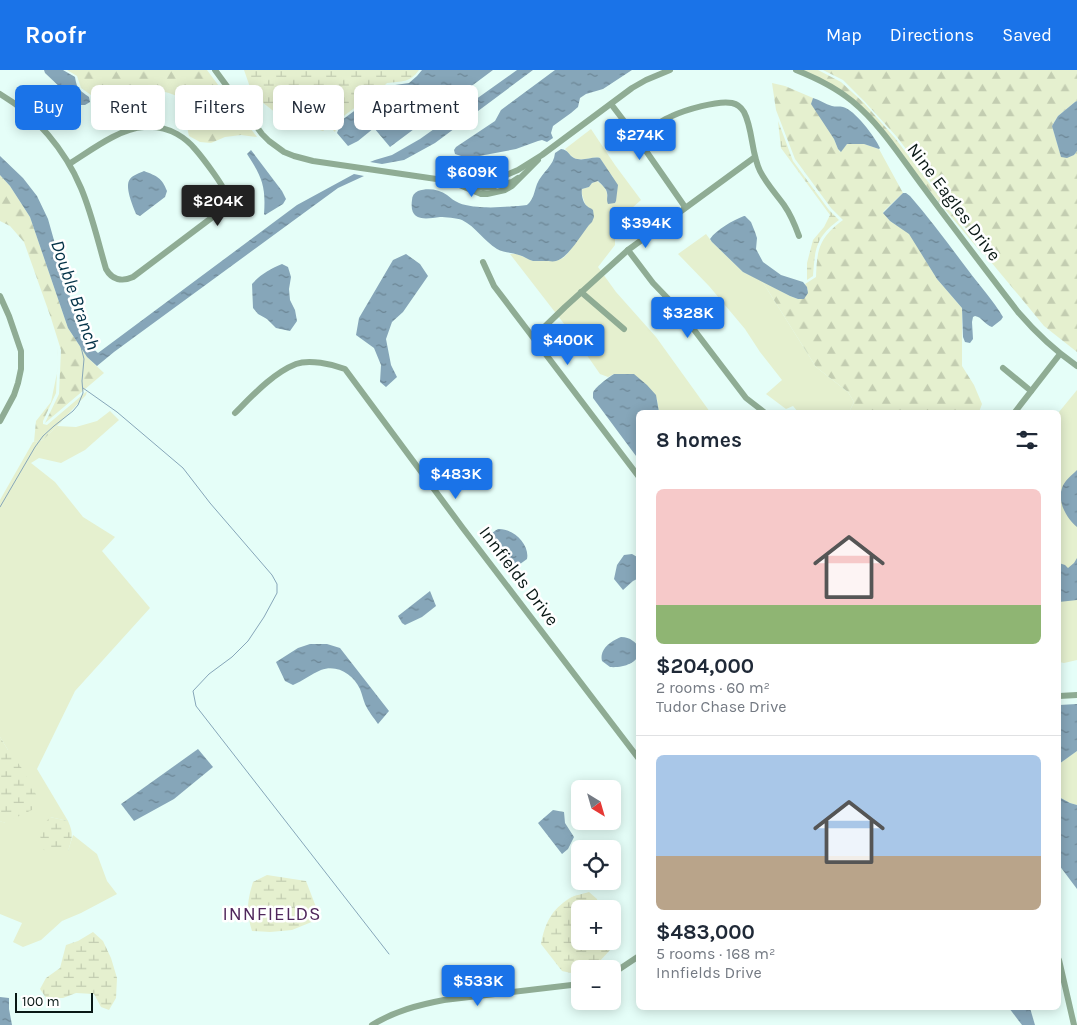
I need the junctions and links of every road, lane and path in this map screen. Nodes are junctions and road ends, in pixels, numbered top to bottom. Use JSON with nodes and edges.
{"nodes":[{"id":1,"x":215,"y":70,"type":"edge"},
{"id":2,"x":670,"y":70,"type":"edge"},
{"id":3,"x":796,"y":70,"type":"edge"},
{"id":4,"x":0,"y":94,"type":"edge"},
{"id":5,"x":611,"y":104,"type":"junction"},
{"id":6,"x":637,"y":138,"type":"junction"},
{"id":7,"x":542,"y":155,"type":"junction"},
{"id":8,"x":755,"y":157,"type":"junction"},
{"id":9,"x":69,"y":164,"type":"junction"},
{"id":10,"x":524,"y":176,"type":"junction"},
{"id":11,"x":450,"y":182,"type":"junction"},
{"id":12,"x":685,"y":207,"type":"junction"},
{"id":13,"x":799,"y":236,"type":"dead end"},
{"id":14,"x":628,"y":250,"type":"junction"},
{"id":15,"x":483,"y":262,"type":"dead end"},
{"id":16,"x":581,"y":292,"type":"junction"},
{"id":17,"x":0,"y":296,"type":"edge"},
{"id":18,"x":624,"y":329,"type":"dead end"},
{"id":19,"x":534,"y":337,"type":"junction"},
{"id":20,"x":1060,"y":354,"type":"junction"},
{"id":21,"x":1077,"y":366,"type":"edge"},
{"id":22,"x":1003,"y":368,"type":"dead end"},
{"id":23,"x":1031,"y":391,"type":"junction"},
{"id":24,"x":761,"y":410,"type":"edge"},
{"id":25,"x":1017,"y":410,"type":"edge"},
{"id":26,"x":235,"y":413,"type":"dead end"},
{"id":27,"x":0,"y":421,"type":"edge"},
{"id":28,"x":636,"y":473,"type":"edge"},
{"id":29,"x":1077,"y":695,"type":"edge"},
{"id":30,"x":1061,"y":696,"type":"edge"},
{"id":31,"x":636,"y":755,"type":"edge"},
{"id":32,"x":636,"y":958,"type":"edge"},
{"id":33,"x":621,"y":968,"type":"edge"},
{"id":34,"x":1061,"y":969,"type":"edge"},
{"id":35,"x":571,"y":985,"type":"edge"},
{"id":36,"x":372,"y":1025,"type":"edge"},
{"id":37,"x":1074,"y":1025,"type":"edge"}],
"edges":[{"from":1,"to":11,"type":"street"},
{"from":2,"to":5,"type":"street"},
{"from":3,"to":20,"type":"street","name":"Nine Eagles Drive"},
{"from":4,"to":9,"type":"street"},
{"from":5,"to":6,"type":"street"},
{"from":5,"to":7,"type":"street"},
{"from":6,"to":8,"type":"street"},
{"from":6,"to":12,"type":"street"},
{"from":7,"to":10,"type":"street"},
{"from":7,"to":11,"type":"street"},
{"from":8,"to":12,"type":"street"},
{"from":8,"to":13,"type":"street"},
{"from":9,"to":9,"type":"street"},
{"from":10,"to":11,"type":"street"},
{"from":10,"to":11,"type":"street"},
{"from":12,"to":14,"type":"street"},
{"from":14,"to":16,"type":"street"},
{"from":14,"to":24,"type":"street"},
{"from":15,"to":19,"type":"street"},
{"from":16,"to":18,"type":"street"},
{"from":16,"to":19,"type":"street"},
{"from":17,"to":27,"type":"street"},
{"from":19,"to":28,"type":"street"},
{"from":20,"to":21,"type":"street","name":"Nine Eagles Drive"},
{"from":20,"to":23,"type":"street"},
{"from":22,"to":23,"type":"street"},
{"from":23,"to":25,"type":"street"},
{"from":26,"to":31,"type":"street","name":"Innfields Drive"},
{"from":29,"to":30,"type":"street"},
{"from":32,"to":33,"type":"street"},
{"from":34,"to":37,"type":"street"},
{"from":35,"to":36,"type":"street"}]}
